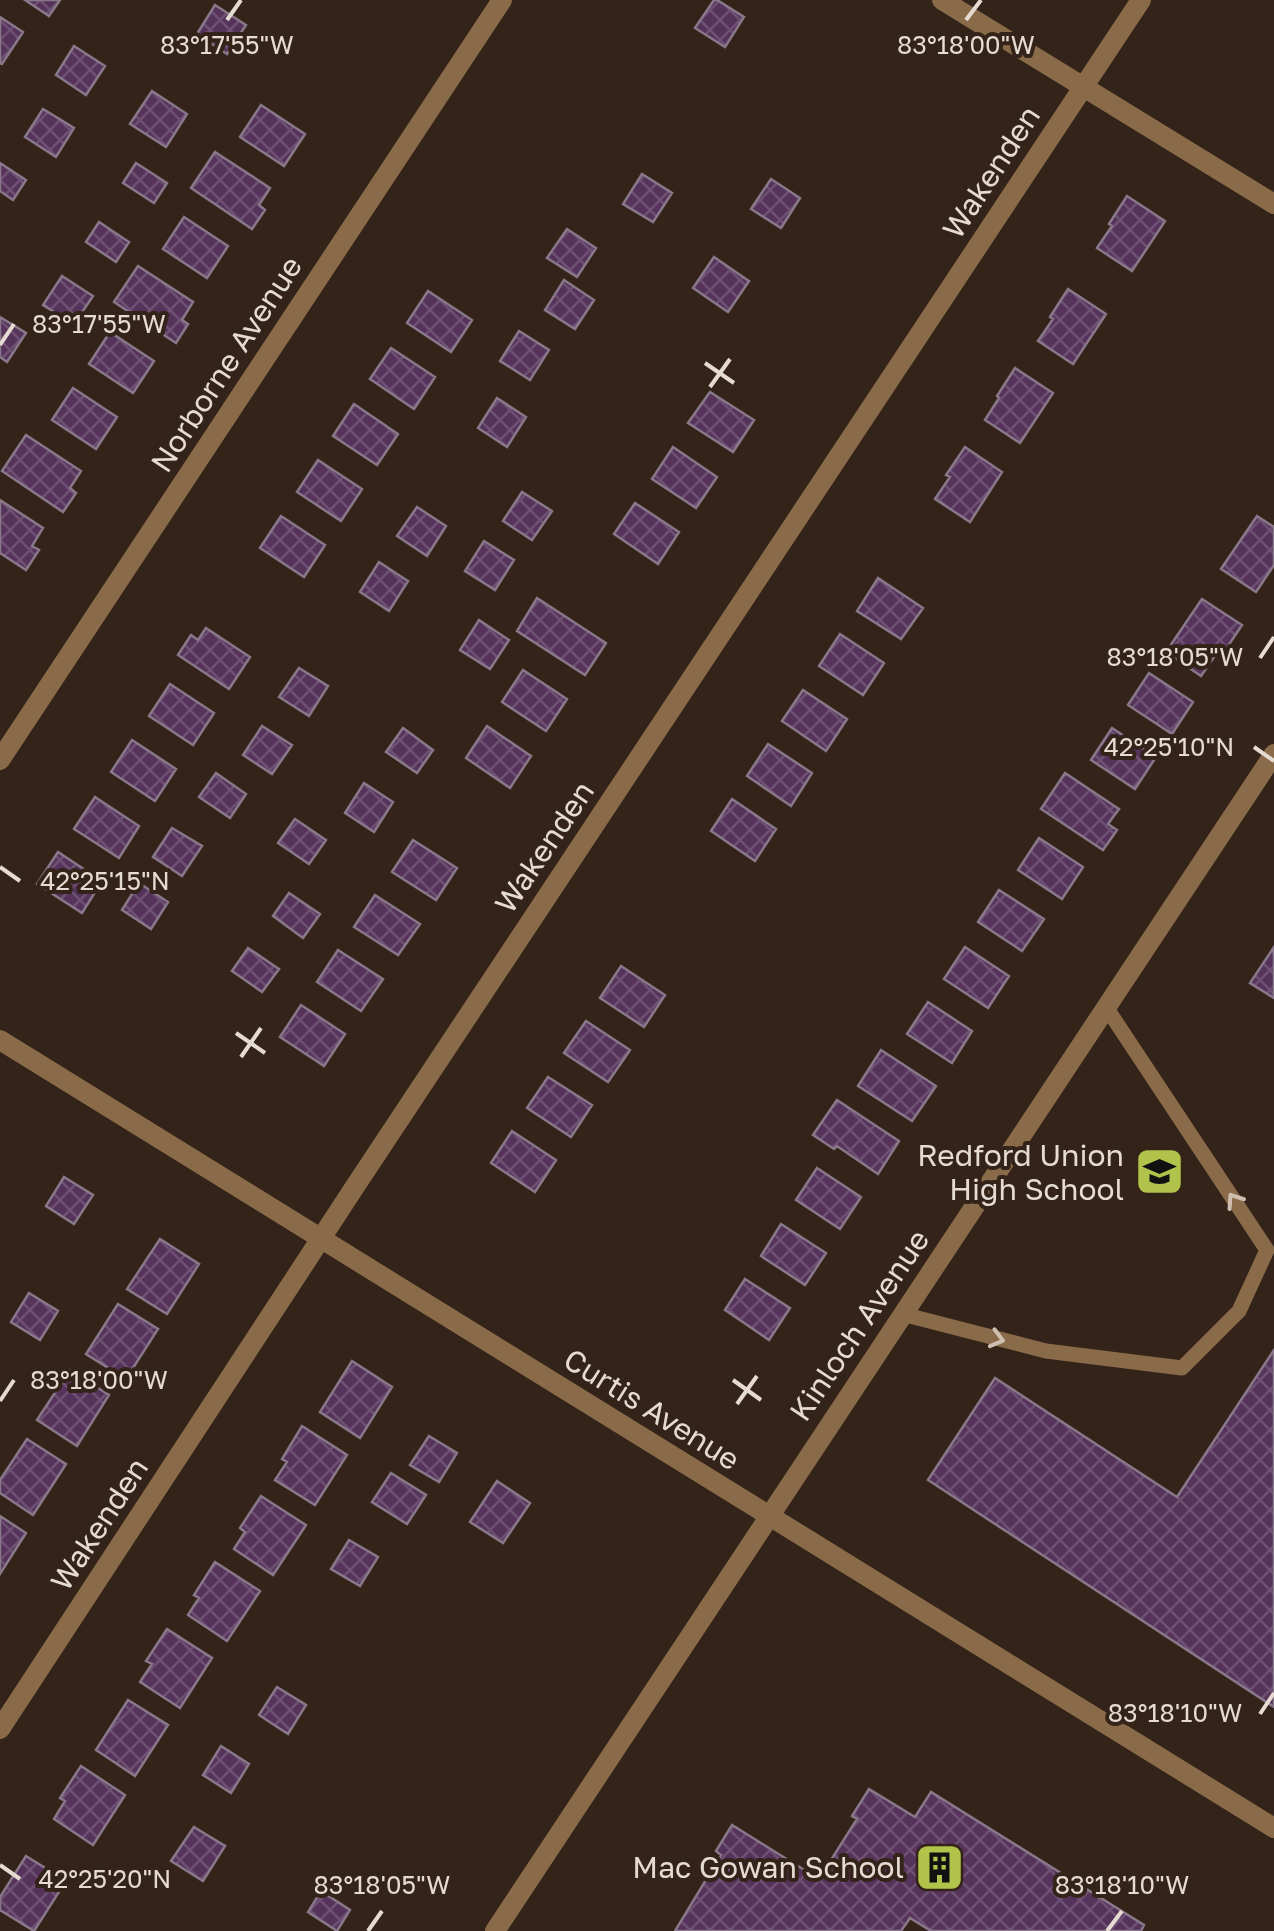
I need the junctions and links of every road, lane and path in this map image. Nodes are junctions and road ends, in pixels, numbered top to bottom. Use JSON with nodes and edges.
{"nodes":[{"id":1,"x":502,"y":0,"type":"edge"},
{"id":2,"x":942,"y":0,"type":"edge"},
{"id":3,"x":1141,"y":0,"type":"edge"},
{"id":4,"x":1083,"y":87,"type":"junction"},
{"id":5,"x":1274,"y":204,"type":"edge"},
{"id":6,"x":1274,"y":754,"type":"edge"},
{"id":7,"x":0,"y":760,"type":"edge"},
{"id":8,"x":1106,"y":1007,"type":"junction"},
{"id":9,"x":0,"y":1040,"type":"edge"},
{"id":10,"x":320,"y":1239,"type":"junction"},
{"id":11,"x":902,"y":1314,"type":"junction"},
{"id":12,"x":768,"y":1516,"type":"junction"},
{"id":13,"x":0,"y":1729,"type":"edge"},
{"id":14,"x":1274,"y":1828,"type":"edge"},
{"id":15,"x":495,"y":1931,"type":"edge"}],
"edges":[{"from":1,"to":7,"type":"street","name":"Norborne Avenue"},
{"from":2,"to":4,"type":"street"},
{"from":3,"to":4,"type":"street","name":"Wakenden"},
{"from":4,"to":5,"type":"street"},
{"from":4,"to":10,"type":"street","name":"Wakenden"},
{"from":6,"to":8,"type":"street","name":"Kinloch Avenue"},
{"from":8,"to":11,"type":"street","name":"Kinloch Avenue"},
{"from":11,"to":8,"type":"lane","one_way":true},
{"from":9,"to":10,"type":"street","name":"Curtis Avenue"},
{"from":10,"to":12,"type":"street","name":"Curtis Avenue"},
{"from":10,"to":13,"type":"street","name":"Wakenden"},
{"from":11,"to":12,"type":"street","name":"Kinloch Avenue"},
{"from":12,"to":14,"type":"street","name":"Curtis Avenue"},
{"from":12,"to":15,"type":"street","name":"Kinloch Avenue"}]}
